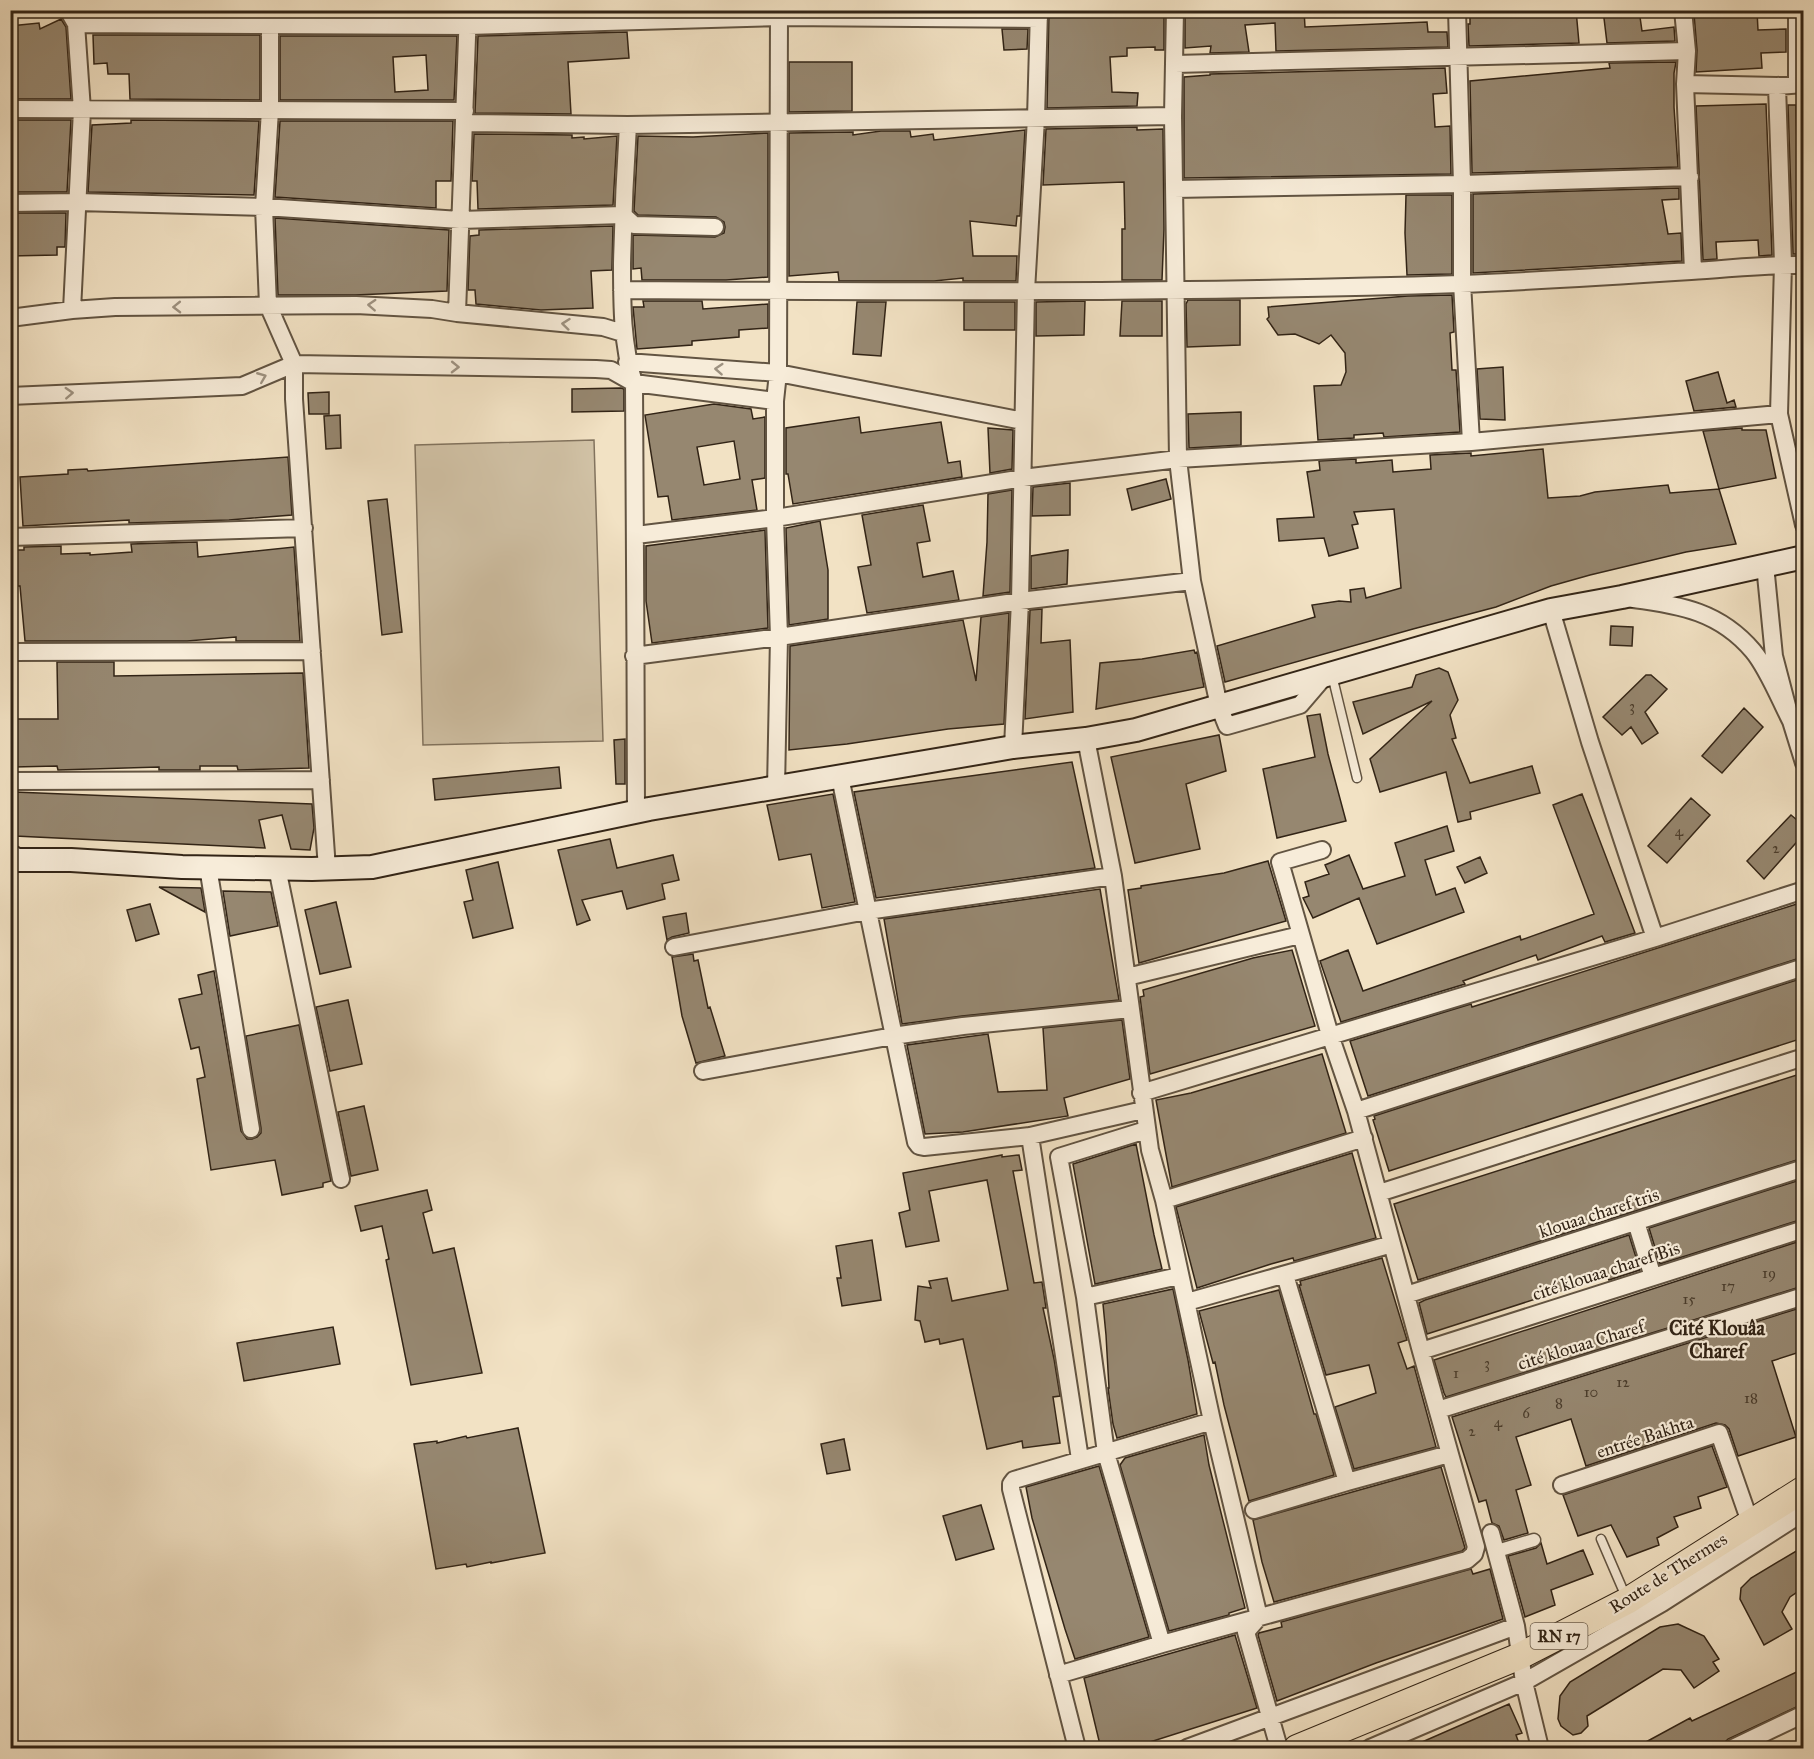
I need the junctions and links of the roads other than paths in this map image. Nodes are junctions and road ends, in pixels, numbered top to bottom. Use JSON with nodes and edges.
{"nodes":[{"id":1,"x":1175,"y":10,"type":"edge"},
{"id":2,"x":1457,"y":10,"type":"edge"},
{"id":3,"x":1683,"y":10,"type":"edge"},
{"id":4,"x":1797,"y":10,"type":"edge"},
{"id":5,"x":779,"y":14,"type":"edge"},
{"id":6,"x":1039,"y":15,"type":"edge"},
{"id":7,"x":72,"y":17,"type":"edge"},
{"id":8,"x":468,"y":18,"type":"edge"},
{"id":9,"x":270,"y":25,"type":"junction"},
{"id":10,"x":1687,"y":51,"type":"junction"},
{"id":11,"x":1458,"y":57,"type":"junction"},
{"id":12,"x":1175,"y":64,"type":"junction"},
{"id":13,"x":1685,"y":84,"type":"junction"},
{"id":14,"x":1800,"y":84,"type":"edge"},
{"id":15,"x":1777,"y":86,"type":"junction"},
{"id":16,"x":10,"y":109,"type":"edge"},
{"id":17,"x":82,"y":110,"type":"junction"},
{"id":18,"x":270,"y":110,"type":"junction"},
{"id":19,"x":1173,"y":116,"type":"junction"},
{"id":20,"x":465,"y":117,"type":"junction"},
{"id":21,"x":1036,"y":118,"type":"junction"},
{"id":22,"x":778,"y":122,"type":"junction"},
{"id":23,"x":628,"y":125,"type":"junction"},
{"id":24,"x":1690,"y":177,"type":"junction"},
{"id":25,"x":1462,"y":184,"type":"junction"},
{"id":26,"x":1174,"y":189,"type":"junction"},
{"id":27,"x":77,"y":202,"type":"junction"},
{"id":28,"x":10,"y":203,"type":"edge"},
{"id":29,"x":264,"y":207,"type":"junction"},
{"id":30,"x":623,"y":215,"type":"junction"},
{"id":31,"x":460,"y":220,"type":"junction"},
{"id":32,"x":716,"y":227,"type":"dead end"},
{"id":33,"x":1782,"y":264,"type":"junction"},
{"id":34,"x":1803,"y":265,"type":"edge"},
{"id":35,"x":1693,"y":271,"type":"junction"},
{"id":36,"x":1462,"y":284,"type":"junction"},
{"id":37,"x":622,"y":290,"type":"junction"},
{"id":38,"x":1176,"y":290,"type":"junction"},
{"id":39,"x":777,"y":291,"type":"junction"},
{"id":40,"x":1026,"y":291,"type":"junction"},
{"id":41,"x":268,"y":305,"type":"junction"},
{"id":42,"x":72,"y":310,"type":"junction"},
{"id":43,"x":457,"y":313,"type":"junction"},
{"id":44,"x":10,"y":318,"type":"edge"},
{"id":45,"x":623,"y":333,"type":"junction"},
{"id":46,"x":627,"y":362,"type":"junction"},
{"id":47,"x":294,"y":364,"type":"junction"},
{"id":48,"x":778,"y":373,"type":"junction"},
{"id":49,"x":634,"y":383,"type":"junction"},
{"id":50,"x":10,"y":396,"type":"edge"},
{"id":51,"x":775,"y":401,"type":"junction"},
{"id":52,"x":1779,"y":414,"type":"junction"},
{"id":53,"x":1023,"y":421,"type":"junction"},
{"id":54,"x":1471,"y":442,"type":"junction"},
{"id":55,"x":1178,"y":459,"type":"junction"},
{"id":56,"x":1023,"y":478,"type":"junction"},
{"id":57,"x":775,"y":518,"type":"junction"},
{"id":58,"x":1803,"y":525,"type":"edge"},
{"id":59,"x":304,"y":528,"type":"junction"},
{"id":60,"x":636,"y":535,"type":"junction"},
{"id":61,"x":10,"y":537,"type":"edge"},
{"id":62,"x":1803,"y":558,"type":"edge"},
{"id":63,"x":1765,"y":565,"type":"junction"},
{"id":64,"x":1192,"y":581,"type":"junction"},
{"id":65,"x":1622,"y":597,"type":"junction"},
{"id":66,"x":1020,"y":601,"type":"junction"},
{"id":67,"x":1551,"y":610,"type":"junction"},
{"id":68,"x":779,"y":637,"type":"junction"},
{"id":69,"x":312,"y":651,"type":"junction"},
{"id":70,"x":10,"y":652,"type":"edge"},
{"id":71,"x":634,"y":656,"type":"junction"},
{"id":72,"x":1328,"y":675,"type":"junction"},
{"id":73,"x":1219,"y":706,"type":"junction"},
{"id":74,"x":1797,"y":719,"type":"edge"},
{"id":75,"x":1086,"y":739,"type":"junction"},
{"id":76,"x":1013,"y":747,"type":"junction"},
{"id":77,"x":1803,"y":763,"type":"edge"},
{"id":78,"x":840,"y":777,"type":"junction"},
{"id":79,"x":1357,"y":778,"type":"dead end"},
{"id":80,"x":321,"y":780,"type":"junction"},
{"id":81,"x":10,"y":781,"type":"edge"},
{"id":82,"x":776,"y":788,"type":"junction"},
{"id":83,"x":636,"y":812,"type":"junction"},
{"id":84,"x":1322,"y":850,"type":"dead end"},
{"id":85,"x":10,"y":856,"type":"edge"},
{"id":86,"x":71,"y":860,"type":"junction"},
{"id":87,"x":208,"y":867,"type":"junction"},
{"id":88,"x":277,"y":868,"type":"junction"},
{"id":89,"x":327,"y":869,"type":"junction"},
{"id":90,"x":10,"y":874,"type":"edge"},
{"id":91,"x":1113,"y":876,"type":"junction"},
{"id":92,"x":1803,"y":890,"type":"edge"},
{"id":93,"x":867,"y":911,"type":"junction"},
{"id":94,"x":1300,"y":935,"type":"junction"},
{"id":95,"x":1655,"y":938,"type":"junction"},
{"id":96,"x":674,"y":947,"type":"dead end"},
{"id":97,"x":1803,"y":968,"type":"edge"},
{"id":98,"x":1127,"y":977,"type":"junction"},
{"id":99,"x":1130,"y":1009,"type":"junction"},
{"id":100,"x":1330,"y":1035,"type":"junction"},
{"id":101,"x":893,"y":1036,"type":"junction"},
{"id":102,"x":1803,"y":1057,"type":"edge"},
{"id":103,"x":703,"y":1071,"type":"dead end"},
{"id":104,"x":1142,"y":1102,"type":"junction"},
{"id":105,"x":1356,"y":1111,"type":"junction"},
{"id":106,"x":251,"y":1129,"type":"dead end"},
{"id":107,"x":1146,"y":1130,"type":"junction"},
{"id":108,"x":1030,"y":1136,"type":"junction"},
{"id":109,"x":1364,"y":1138,"type":"junction"},
{"id":110,"x":1059,"y":1157,"type":"junction"},
{"id":111,"x":1803,"y":1168,"type":"edge"},
{"id":112,"x":341,"y":1179,"type":"dead end"},
{"id":113,"x":1379,"y":1193,"type":"junction"},
{"id":114,"x":1164,"y":1200,"type":"junction"},
{"id":115,"x":1636,"y":1222,"type":"junction"},
{"id":116,"x":1803,"y":1229,"type":"edge"},
{"id":117,"x":1392,"y":1244,"type":"junction"},
{"id":118,"x":1285,"y":1275,"type":"junction"},
{"id":119,"x":1179,"y":1276,"type":"junction"},
{"id":120,"x":1653,"y":1277,"type":"junction"},
{"id":121,"x":1406,"y":1295,"type":"junction"},
{"id":122,"x":1803,"y":1296,"type":"edge"},
{"id":123,"x":1084,"y":1297,"type":"junction"},
{"id":124,"x":1187,"y":1302,"type":"junction"},
{"id":125,"x":1421,"y":1351,"type":"junction"},
{"id":126,"x":1438,"y":1410,"type":"junction"},
{"id":127,"x":1212,"y":1421,"type":"junction"},
{"id":128,"x":1107,"y":1453,"type":"junction"},
{"id":129,"x":1449,"y":1454,"type":"junction"},
{"id":130,"x":1080,"y":1460,"type":"junction"},
{"id":131,"x":1347,"y":1482,"type":"junction"},
{"id":132,"x":1562,"y":1485,"type":"dead end"},
{"id":133,"x":1803,"y":1489,"type":"edge"},
{"id":134,"x":1254,"y":1510,"type":"dead end"},
{"id":135,"x":1803,"y":1512,"type":"edge"},
{"id":136,"x":1750,"y":1522,"type":"junction"},
{"id":137,"x":1491,"y":1533,"type":"dead end"},
{"id":138,"x":1600,"y":1539,"type":"dead end"},
{"id":139,"x":1534,"y":1540,"type":"dead end"},
{"id":140,"x":1497,"y":1551,"type":"junction"},
{"id":141,"x":1627,"y":1600,"type":"junction"},
{"id":142,"x":1259,"y":1617,"type":"junction"},
{"id":143,"x":1516,"y":1626,"type":"junction"},
{"id":144,"x":1162,"y":1644,"type":"junction"},
{"id":145,"x":1520,"y":1656,"type":"junction"},
{"id":146,"x":1058,"y":1675,"type":"junction"},
{"id":147,"x":1524,"y":1682,"type":"junction"},
{"id":148,"x":1803,"y":1714,"type":"edge"},
{"id":149,"x":1271,"y":1718,"type":"junction"},
{"id":150,"x":1077,"y":1749,"type":"edge"},
{"id":151,"x":1187,"y":1749,"type":"edge"},
{"id":152,"x":1278,"y":1749,"type":"edge"},
{"id":153,"x":1297,"y":1749,"type":"edge"},
{"id":154,"x":1370,"y":1749,"type":"edge"},
{"id":155,"x":1540,"y":1749,"type":"edge"},
{"id":156,"x":1733,"y":1749,"type":"edge"}],
"edges":[{"from":1,"to":12,"type":"street"},
{"from":2,"to":11,"type":"street"},
{"from":3,"to":10,"type":"street"},
{"from":4,"to":14,"type":"street"},
{"from":5,"to":6,"type":"street"},
{"from":5,"to":8,"type":"street"},
{"from":5,"to":22,"type":"street"},
{"from":6,"to":21,"type":"street"},
{"from":7,"to":9,"type":"street"},
{"from":7,"to":17,"type":"street"},
{"from":8,"to":9,"type":"street"},
{"from":8,"to":20,"type":"street"},
{"from":9,"to":18,"type":"street"},
{"from":10,"to":11,"type":"street"},
{"from":10,"to":13,"type":"street"},
{"from":11,"to":12,"type":"street"},
{"from":11,"to":25,"type":"street"},
{"from":12,"to":19,"type":"street"},
{"from":13,"to":15,"type":"street"},
{"from":13,"to":24,"type":"street"},
{"from":14,"to":15,"type":"street"},
{"from":15,"to":33,"type":"street"},
{"from":16,"to":17,"type":"street"},
{"from":17,"to":18,"type":"street"},
{"from":17,"to":27,"type":"street"},
{"from":18,"to":20,"type":"street"},
{"from":18,"to":29,"type":"street"},
{"from":19,"to":21,"type":"street"},
{"from":19,"to":26,"type":"street"},
{"from":20,"to":23,"type":"street"},
{"from":20,"to":31,"type":"street"},
{"from":21,"to":22,"type":"street"},
{"from":21,"to":40,"type":"street"},
{"from":22,"to":23,"type":"street"},
{"from":22,"to":39,"type":"street"},
{"from":23,"to":30,"type":"street"},
{"from":24,"to":25,"type":"street"},
{"from":24,"to":35,"type":"street"},
{"from":25,"to":26,"type":"street"},
{"from":25,"to":36,"type":"street"},
{"from":26,"to":38,"type":"street"},
{"from":27,"to":28,"type":"street"},
{"from":27,"to":29,"type":"street"},
{"from":27,"to":42,"type":"street"},
{"from":29,"to":31,"type":"street"},
{"from":29,"to":41,"type":"street"},
{"from":30,"to":31,"type":"street"},
{"from":30,"to":32,"type":"street"},
{"from":30,"to":37,"type":"street"},
{"from":31,"to":43,"type":"street"},
{"from":33,"to":34,"type":"street"},
{"from":33,"to":35,"type":"street"},
{"from":33,"to":52,"type":"street"},
{"from":35,"to":36,"type":"street"},
{"from":36,"to":38,"type":"street"},
{"from":36,"to":54,"type":"street"},
{"from":37,"to":39,"type":"street"},
{"from":37,"to":45,"type":"street"},
{"from":38,"to":40,"type":"street"},
{"from":38,"to":55,"type":"street"},
{"from":39,"to":40,"type":"street"},
{"from":39,"to":48,"type":"street"},
{"from":40,"to":53,"type":"street"},
{"from":41,"to":42,"type":"street","one_way":true},
{"from":43,"to":41,"type":"street","one_way":true},
{"from":41,"to":47,"type":"street"},
{"from":42,"to":44,"type":"street"},
{"from":45,"to":43,"type":"street","one_way":true},
{"from":45,"to":46,"type":"street"},
{"from":48,"to":46,"type":"street","one_way":true},
{"from":46,"to":49,"type":"street"},
{"from":47,"to":49,"type":"street","one_way":true},
{"from":50,"to":47,"type":"street","one_way":true},
{"from":47,"to":59,"type":"street"},
{"from":48,"to":51,"type":"street"},
{"from":48,"to":53,"type":"street"},
{"from":49,"to":51,"type":"street"},
{"from":49,"to":60,"type":"street"},
{"from":51,"to":57,"type":"street"},
{"from":52,"to":54,"type":"street"},
{"from":52,"to":58,"type":"street"},
{"from":53,"to":56,"type":"street"},
{"from":54,"to":55,"type":"street"},
{"from":55,"to":56,"type":"street"},
{"from":55,"to":64,"type":"street"},
{"from":56,"to":57,"type":"street"},
{"from":56,"to":66,"type":"street"},
{"from":57,"to":60,"type":"street"},
{"from":57,"to":68,"type":"street"},
{"from":59,"to":61,"type":"street"},
{"from":59,"to":69,"type":"street"},
{"from":60,"to":71,"type":"street"},
{"from":62,"to":63,"type":"main road"},
{"from":63,"to":65,"type":"main road"},
{"from":63,"to":74,"type":"street"},
{"from":64,"to":66,"type":"street"},
{"from":64,"to":73,"type":"street"},
{"from":65,"to":67,"type":"main road"},
{"from":65,"to":74,"type":"street"},
{"from":66,"to":68,"type":"street"},
{"from":66,"to":76,"type":"street"},
{"from":67,"to":72,"type":"main road"},
{"from":67,"to":95,"type":"street"},
{"from":68,"to":71,"type":"street"},
{"from":68,"to":82,"type":"street"},
{"from":69,"to":70,"type":"street"},
{"from":69,"to":80,"type":"street"},
{"from":71,"to":83,"type":"street"},
{"from":72,"to":73,"type":"main road"},
{"from":72,"to":79,"type":"lane"},
{"from":73,"to":75,"type":"main road"},
{"from":74,"to":77,"type":"street"},
{"from":75,"to":76,"type":"main road"},
{"from":75,"to":91,"type":"street"},
{"from":76,"to":78,"type":"main road"},
{"from":78,"to":82,"type":"main road"},
{"from":78,"to":93,"type":"street"},
{"from":80,"to":81,"type":"street"},
{"from":80,"to":89,"type":"street"},
{"from":82,"to":83,"type":"main road"},
{"from":83,"to":89,"type":"main road"},
{"from":84,"to":94,"type":"street"},
{"from":85,"to":86,"type":"main road"},
{"from":86,"to":87,"type":"main road"},
{"from":86,"to":90,"type":"main road"},
{"from":87,"to":88,"type":"main road"},
{"from":87,"to":106,"type":"street"},
{"from":88,"to":89,"type":"main road"},
{"from":88,"to":112,"type":"street"},
{"from":91,"to":93,"type":"street"},
{"from":91,"to":98,"type":"street"},
{"from":92,"to":95,"type":"street"},
{"from":93,"to":96,"type":"street"},
{"from":93,"to":101,"type":"street"},
{"from":94,"to":98,"type":"street"},
{"from":94,"to":100,"type":"street"},
{"from":95,"to":100,"type":"street"},
{"from":97,"to":105,"type":"street"},
{"from":98,"to":99,"type":"street"},
{"from":99,"to":101,"type":"street"},
{"from":99,"to":104,"type":"street"},
{"from":100,"to":104,"type":"street"},
{"from":100,"to":105,"type":"street"},
{"from":101,"to":103,"type":"street"},
{"from":101,"to":108,"type":"street"},
{"from":102,"to":113,"type":"street"},
{"from":104,"to":107,"type":"street"},
{"from":104,"to":108,"type":"street"},
{"from":105,"to":109,"type":"street"},
{"from":107,"to":110,"type":"street"},
{"from":107,"to":114,"type":"street"},
{"from":108,"to":110,"type":"street"},
{"from":108,"to":130,"type":"street"},
{"from":109,"to":113,"type":"street"},
{"from":109,"to":114,"type":"street"},
{"from":110,"to":123,"type":"street"},
{"from":111,"to":115,"type":"street","name":"klouaa charef tris"},
{"from":113,"to":117,"type":"street"},
{"from":114,"to":119,"type":"street"},
{"from":115,"to":120,"type":"street"},
{"from":115,"to":121,"type":"street","name":"klouaa charef tris"},
{"from":116,"to":120,"type":"street","name":"cité klouaa charef Bis"},
{"from":117,"to":118,"type":"street"},
{"from":117,"to":121,"type":"street"},
{"from":118,"to":124,"type":"street"},
{"from":118,"to":131,"type":"street"},
{"from":119,"to":123,"type":"street"},
{"from":119,"to":124,"type":"street"},
{"from":120,"to":125,"type":"street","name":"cité klouaa charef Bis"},
{"from":121,"to":125,"type":"street"},
{"from":122,"to":126,"type":"street","name":"cité klouaa Charef"},
{"from":123,"to":128,"type":"street"},
{"from":124,"to":127,"type":"street"},
{"from":125,"to":126,"type":"street"},
{"from":126,"to":129,"type":"street"},
{"from":127,"to":128,"type":"street"},
{"from":127,"to":142,"type":"street"},
{"from":128,"to":130,"type":"street"},
{"from":128,"to":144,"type":"street"},
{"from":129,"to":131,"type":"street"},
{"from":129,"to":142,"type":"street"},
{"from":130,"to":146,"type":"street"},
{"from":131,"to":134,"type":"street"},
{"from":132,"to":136,"type":"street","name":"entrée Bakhta"},
{"from":133,"to":136,"type":"main road","name":"Route de Thermes","number":"RN 17"},
{"from":135,"to":147,"type":"street"},
{"from":136,"to":141,"type":"main road","name":"Route de Thermes","number":"RN 17"},
{"from":137,"to":140,"type":"street"},
{"from":138,"to":141,"type":"lane"},
{"from":139,"to":140,"type":"street"},
{"from":140,"to":143,"type":"street"},
{"from":141,"to":145,"type":"main road","name":"Route de Thermes","number":"RN 17"},
{"from":142,"to":144,"type":"street"},
{"from":142,"to":149,"type":"street"},
{"from":143,"to":145,"type":"street"},
{"from":143,"to":149,"type":"street"},
{"from":144,"to":146,"type":"street"},
{"from":145,"to":147,"type":"street"},
{"from":145,"to":153,"type":"main road","name":"Route de Thermes","number":"RN 17"},
{"from":146,"to":150,"type":"street"},
{"from":147,"to":154,"type":"street"},
{"from":147,"to":155,"type":"street"},
{"from":148,"to":156,"type":"street"},
{"from":149,"to":151,"type":"street"},
{"from":149,"to":152,"type":"street"}]}
